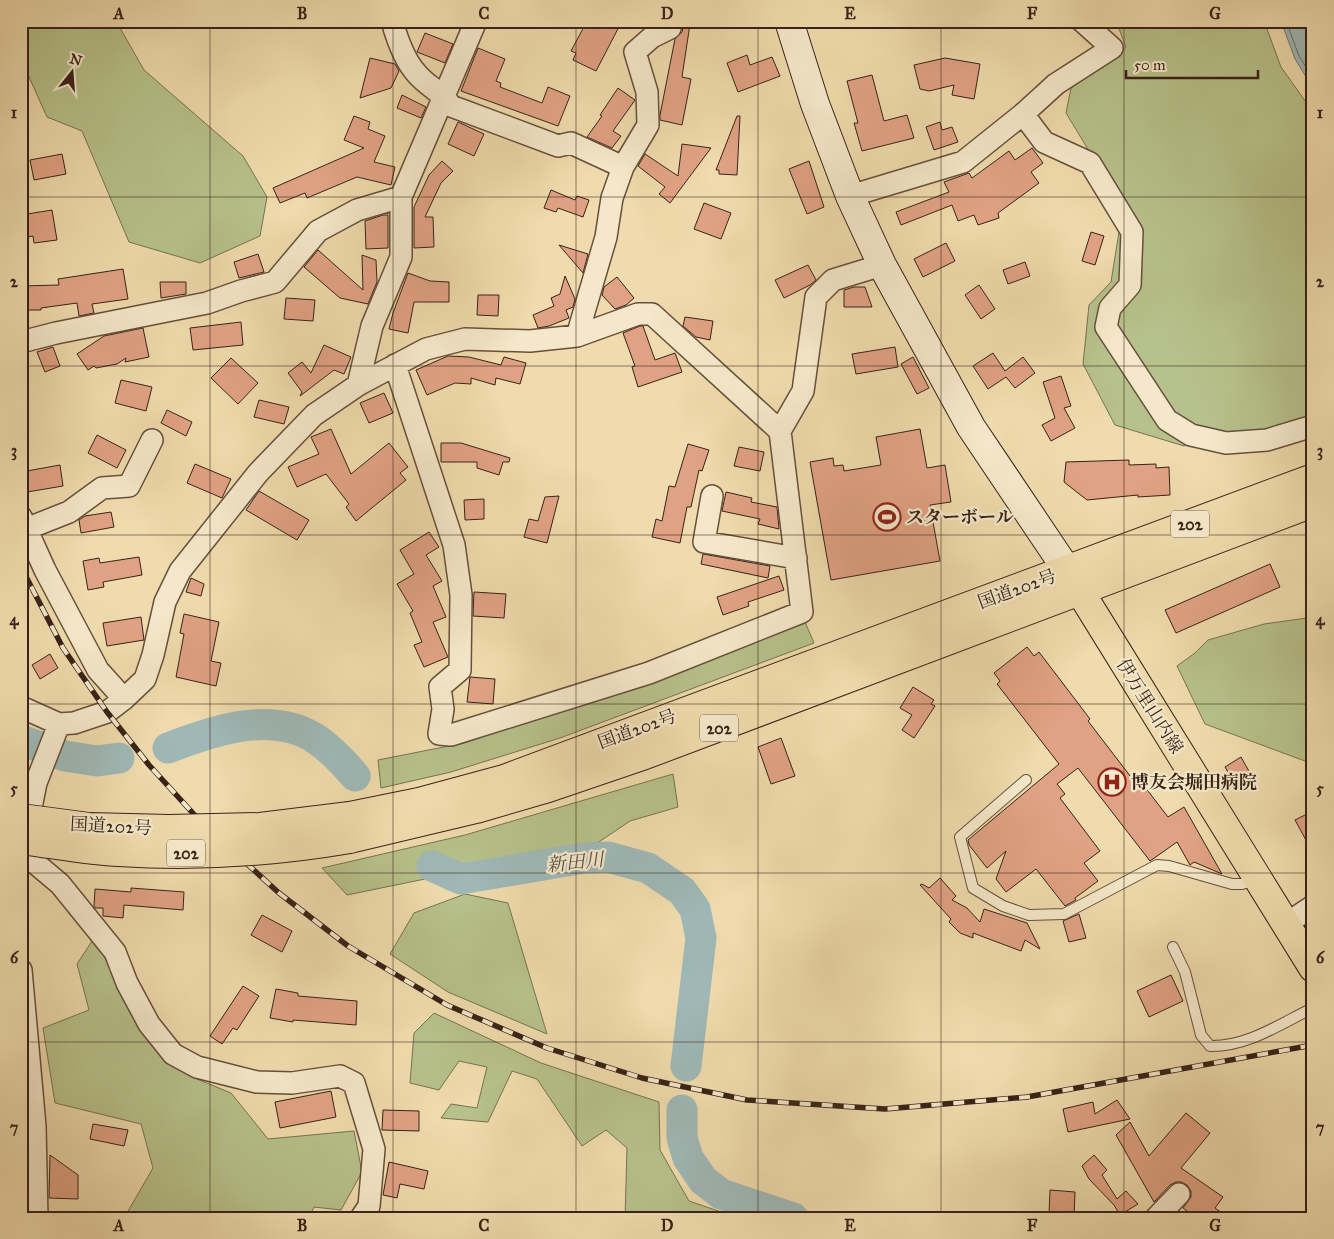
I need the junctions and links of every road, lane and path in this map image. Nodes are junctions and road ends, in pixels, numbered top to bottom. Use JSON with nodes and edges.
{"nodes":[{"id":1,"x":392,"y":21,"type":"edge"},
{"id":2,"x":476,"y":21,"type":"edge"},
{"id":3,"x":672,"y":21,"type":"edge"},
{"id":4,"x":789,"y":21,"type":"edge"},
{"id":5,"x":1082,"y":21,"type":"edge"},
{"id":6,"x":444,"y":96,"type":"junction"},
{"id":7,"x":1023,"y":114,"type":"junction"},
{"id":8,"x":623,"y":167,"type":"junction"},
{"id":9,"x":850,"y":196,"type":"junction"},
{"id":10,"x":401,"y":197,"type":"junction"},
{"id":11,"x":882,"y":265,"type":"junction"},
{"id":12,"x":576,"y":336,"type":"junction"},
{"id":13,"x":21,"y":342,"type":"edge"},
{"id":14,"x":395,"y":365,"type":"junction"},
{"id":15,"x":358,"y":384,"type":"junction"},
{"id":16,"x":1313,"y":426,"type":"edge"},
{"id":17,"x":780,"y":431,"type":"junction"},
{"id":18,"x":152,"y":440,"type":"dead end"},
{"id":19,"x":1313,"y":478,"type":"edge"},
{"id":20,"x":712,"y":496,"type":"dead end"},
{"id":21,"x":1313,"y":503,"type":"edge"},
{"id":22,"x":24,"y":523,"type":"edge"},
{"id":23,"x":796,"y":558,"type":"junction"},
{"id":24,"x":1073,"y":581,"type":"junction"},
{"id":25,"x":124,"y":699,"type":"junction"},
{"id":26,"x":21,"y":707,"type":"edge"},
{"id":27,"x":59,"y":724,"type":"junction"},
{"id":28,"x":33,"y":776,"type":"edge"},
{"id":29,"x":1026,"y":780,"type":"dead end"},
{"id":30,"x":21,"y":818,"type":"edge"},
{"id":31,"x":350,"y":827,"type":"junction"},
{"id":32,"x":21,"y":840,"type":"edge"},
{"id":33,"x":22,"y":852,"type":"edge"},
{"id":34,"x":21,"y":858,"type":"edge"},
{"id":35,"x":1257,"y":880,"type":"junction"},
{"id":36,"x":1313,"y":906,"type":"edge"},
{"id":37,"x":1286,"y":924,"type":"junction"},
{"id":38,"x":1173,"y":947,"type":"dead end"},
{"id":39,"x":1313,"y":968,"type":"edge"},
{"id":40,"x":21,"y":970,"type":"edge"},
{"id":41,"x":1313,"y":1008,"type":"edge"},
{"id":42,"x":1179,"y":1194,"type":"dead end"},
{"id":43,"x":37,"y":1218,"type":"edge"},
{"id":44,"x":361,"y":1218,"type":"edge"},
{"id":45,"x":1156,"y":1218,"type":"edge"}],
"edges":[{"from":1,"to":6,"type":"street"},
{"from":2,"to":6,"type":"street"},
{"from":3,"to":8,"type":"street"},
{"from":4,"to":9,"type":"street"},
{"from":5,"to":7,"type":"street"},
{"from":6,"to":8,"type":"street"},
{"from":6,"to":10,"type":"street"},
{"from":7,"to":9,"type":"street"},
{"from":7,"to":16,"type":"street"},
{"from":8,"to":12,"type":"street"},
{"from":9,"to":11,"type":"street"},
{"from":10,"to":13,"type":"street"},
{"from":10,"to":15,"type":"street"},
{"from":11,"to":17,"type":"street"},
{"from":11,"to":24,"type":"street"},
{"from":12,"to":14,"type":"street"},
{"from":12,"to":17,"type":"street"},
{"from":14,"to":15,"type":"street"},
{"from":14,"to":23,"type":"street"},
{"from":15,"to":25,"type":"street"},
{"from":17,"to":23,"type":"street"},
{"from":18,"to":22,"type":"street"},
{"from":19,"to":24,"type":"main road","name":"国道202号","number":"202"},
{"from":20,"to":23,"type":"street"},
{"from":21,"to":24,"type":"main road","name":"国道202号","number":"202"},
{"from":22,"to":25,"type":"street"},
{"from":24,"to":31,"type":"main road","name":"国道202号","number":"202"},
{"from":24,"to":35,"type":"main road","name":"伊万里山内線"},
{"from":25,"to":27,"type":"street"},
{"from":26,"to":27,"type":"street"},
{"from":27,"to":28,"type":"street"},
{"from":28,"to":33,"type":"street"},
{"from":29,"to":35,"type":"lane"},
{"from":30,"to":31,"type":"main road","name":"国道202号","number":"202","bridge":true},
{"from":31,"to":32,"type":"main road","name":"国道202号","number":"202","bridge":true},
{"from":33,"to":34,"type":"street"},
{"from":33,"to":44,"type":"street"},
{"from":35,"to":37,"type":"main road","name":"伊万里山内線"},
{"from":36,"to":37,"type":"street"},
{"from":37,"to":39,"type":"main road","name":"伊万里山内線"},
{"from":38,"to":41,"type":"lane"},
{"from":40,"to":43,"type":"street"},
{"from":42,"to":45,"type":"street"}]}
